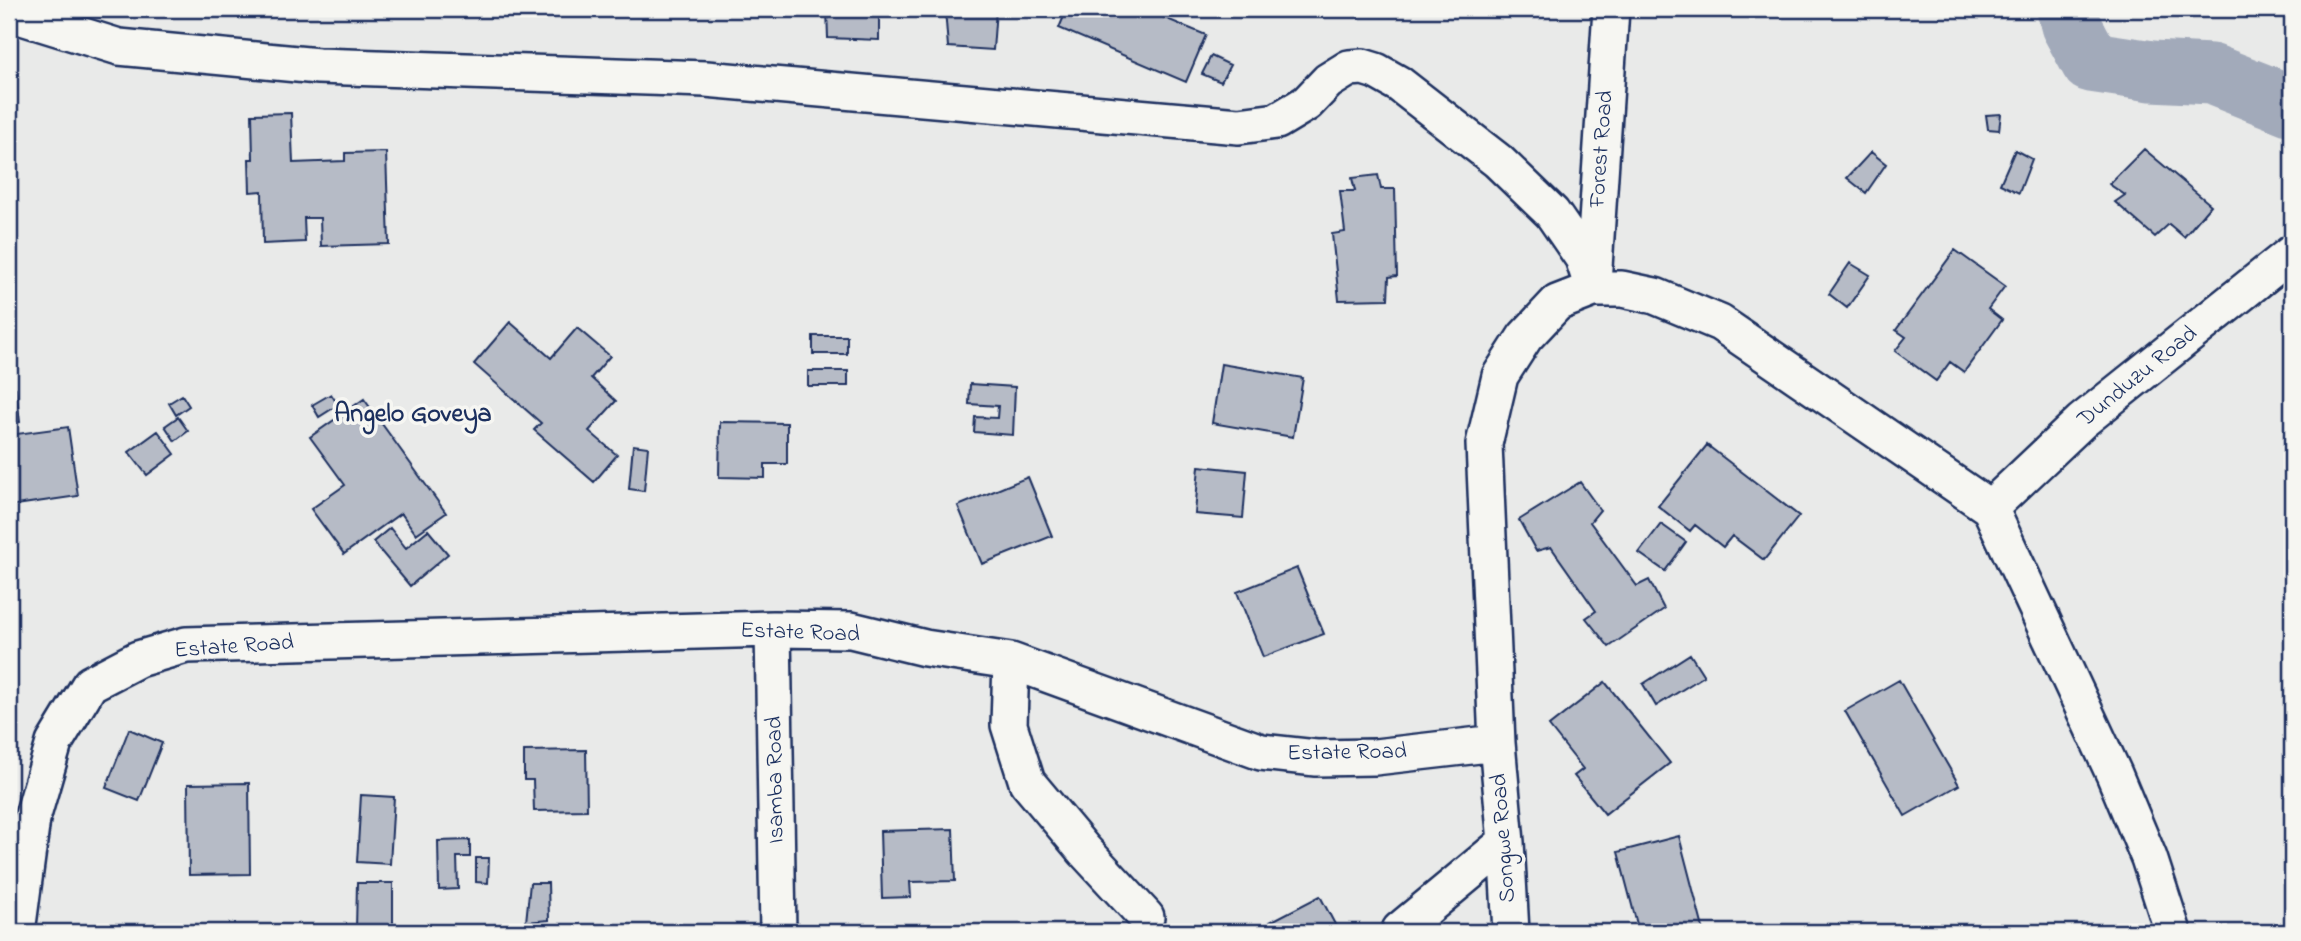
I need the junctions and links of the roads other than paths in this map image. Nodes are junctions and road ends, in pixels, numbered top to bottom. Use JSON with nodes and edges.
{"nodes":[{"id":1,"x":1611,"y":9,"type":"edge"},
{"id":2,"x":9,"y":13,"type":"edge"},
{"id":3,"x":2292,"y":253,"type":"edge"},
{"id":4,"x":1593,"y":289,"type":"junction"},
{"id":5,"x":1990,"y":508,"type":"junction"},
{"id":6,"x":773,"y":629,"type":"junction"},
{"id":7,"x":1010,"y":661,"type":"junction"},
{"id":8,"x":1497,"y":743,"type":"junction"},
{"id":9,"x":1506,"y":842,"type":"junction"},
{"id":10,"x":1146,"y":917,"type":"dead end"},
{"id":11,"x":1400,"y":930,"type":"dead end"},
{"id":12,"x":17,"y":932,"type":"edge"},
{"id":13,"x":778,"y":932,"type":"edge"},
{"id":14,"x":1511,"y":932,"type":"edge"},
{"id":15,"x":2173,"y":932,"type":"edge"}],
"edges":[{"from":1,"to":4,"type":"street","name":"Forest Road"},
{"from":2,"to":4,"type":"street"},
{"from":3,"to":5,"type":"street","name":"Dunduzu Road"},
{"from":4,"to":5,"type":"street"},
{"from":4,"to":8,"type":"street","name":"Songwe Road"},
{"from":5,"to":15,"type":"street"},
{"from":6,"to":7,"type":"street","name":"Estate Road"},
{"from":6,"to":12,"type":"street","name":"Estate Road"},
{"from":6,"to":13,"type":"street","name":"Isamba Road"},
{"from":7,"to":8,"type":"street","name":"Estate Road"},
{"from":7,"to":10,"type":"street"},
{"from":8,"to":9,"type":"street","name":"Songwe Road"},
{"from":9,"to":11,"type":"street"},
{"from":9,"to":14,"type":"street","name":"Songwe Road"}]}
